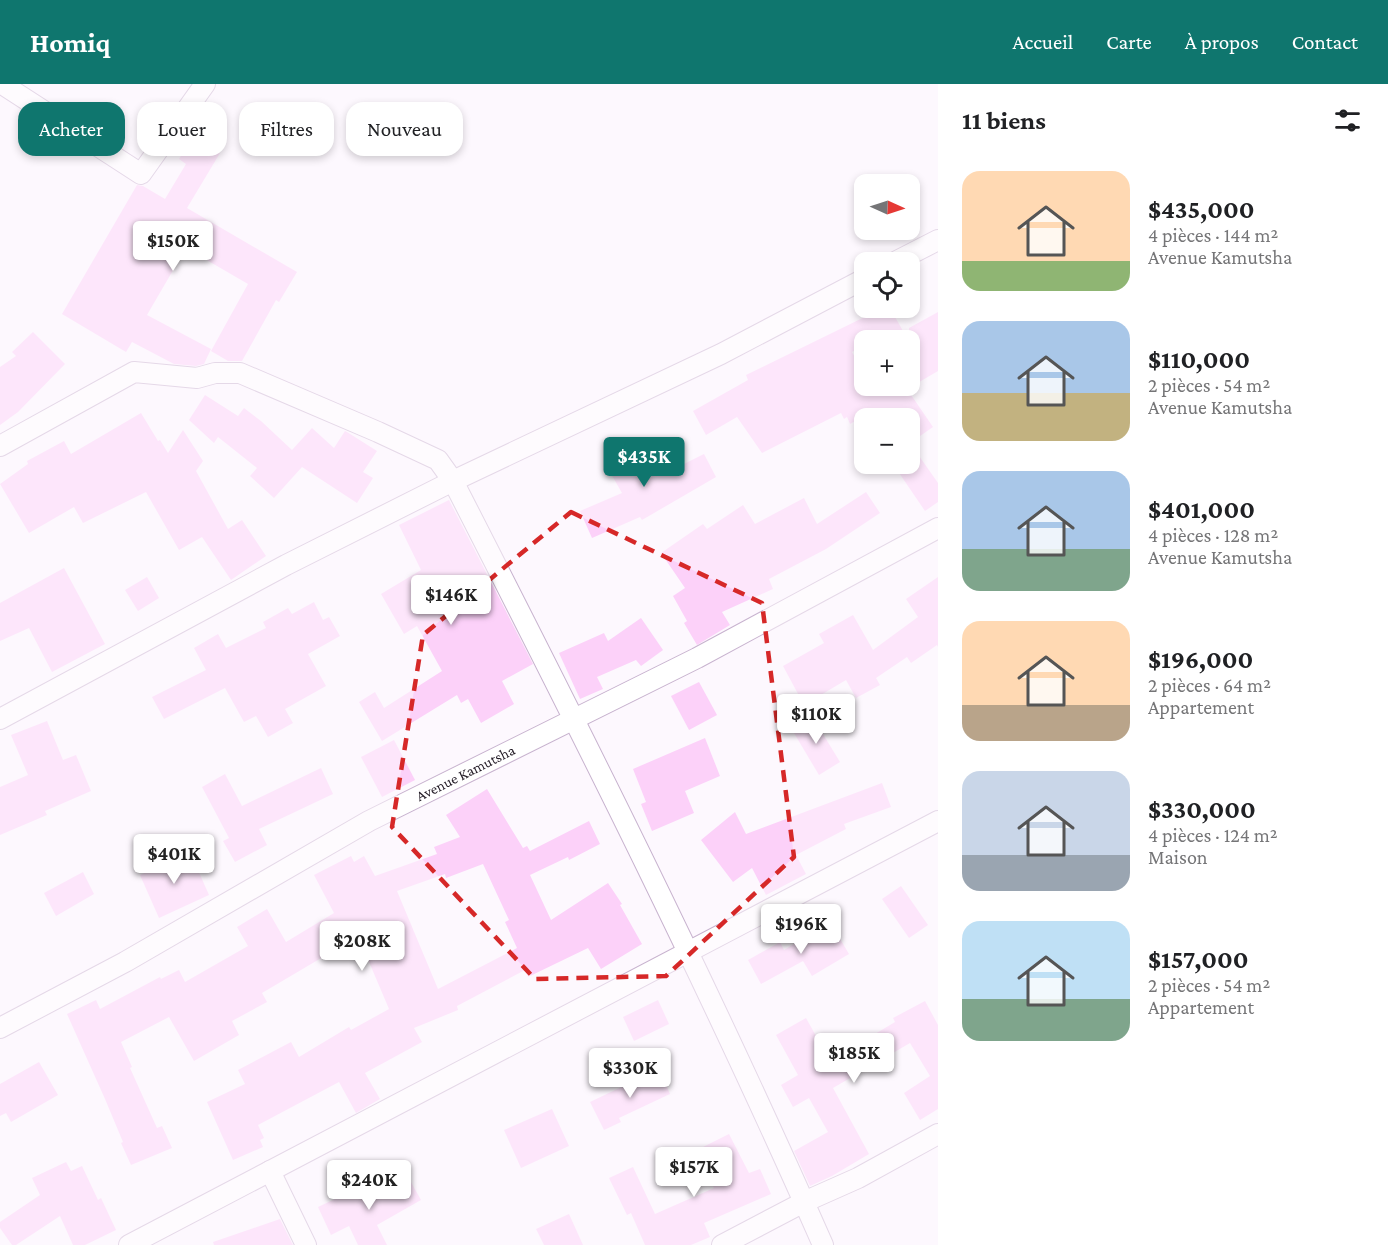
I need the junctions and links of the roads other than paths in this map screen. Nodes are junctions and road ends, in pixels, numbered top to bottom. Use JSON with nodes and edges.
{"nodes":[{"id":1,"x":2,"y":84,"type":"edge"},
{"id":2,"x":205,"y":84,"type":"edge"},
{"id":3,"x":938,"y":240,"type":"edge"},
{"id":4,"x":915,"y":252,"type":"edge"},
{"id":5,"x":854,"y":284,"type":"edge"},
{"id":6,"x":0,"y":446,"type":"edge"},
{"id":7,"x":453,"y":481,"type":"junction"},
{"id":8,"x":938,"y":528,"type":"edge"},
{"id":9,"x":574,"y":718,"type":"junction"},
{"id":10,"x":0,"y":719,"type":"edge"},
{"id":11,"x":938,"y":821,"type":"edge"},
{"id":12,"x":687,"y":951,"type":"junction"},
{"id":13,"x":0,"y":1028,"type":"edge"},
{"id":14,"x":938,"y":1134,"type":"edge"},
{"id":15,"x":270,"y":1171,"type":"junction"},
{"id":16,"x":804,"y":1202,"type":"junction"},
{"id":17,"x":129,"y":1245,"type":"edge"},
{"id":18,"x":306,"y":1245,"type":"edge"},
{"id":19,"x":722,"y":1245,"type":"edge"},
{"id":20,"x":823,"y":1245,"type":"edge"}],
"edges":[{"from":1,"to":2,"type":"street"},
{"from":3,"to":4,"type":"street"},
{"from":5,"to":7,"type":"street"},
{"from":6,"to":7,"type":"street"},
{"from":7,"to":9,"type":"street"},
{"from":7,"to":10,"type":"street"},
{"from":8,"to":9,"type":"street","name":"Avenue Kamutsha"},
{"from":9,"to":12,"type":"street"},
{"from":9,"to":13,"type":"street","name":"Avenue Kamutsha"},
{"from":11,"to":12,"type":"street"},
{"from":12,"to":15,"type":"street"},
{"from":12,"to":16,"type":"street"},
{"from":14,"to":16,"type":"street"},
{"from":15,"to":17,"type":"street"},
{"from":15,"to":18,"type":"street"},
{"from":16,"to":19,"type":"street"},
{"from":16,"to":20,"type":"street"}]}
